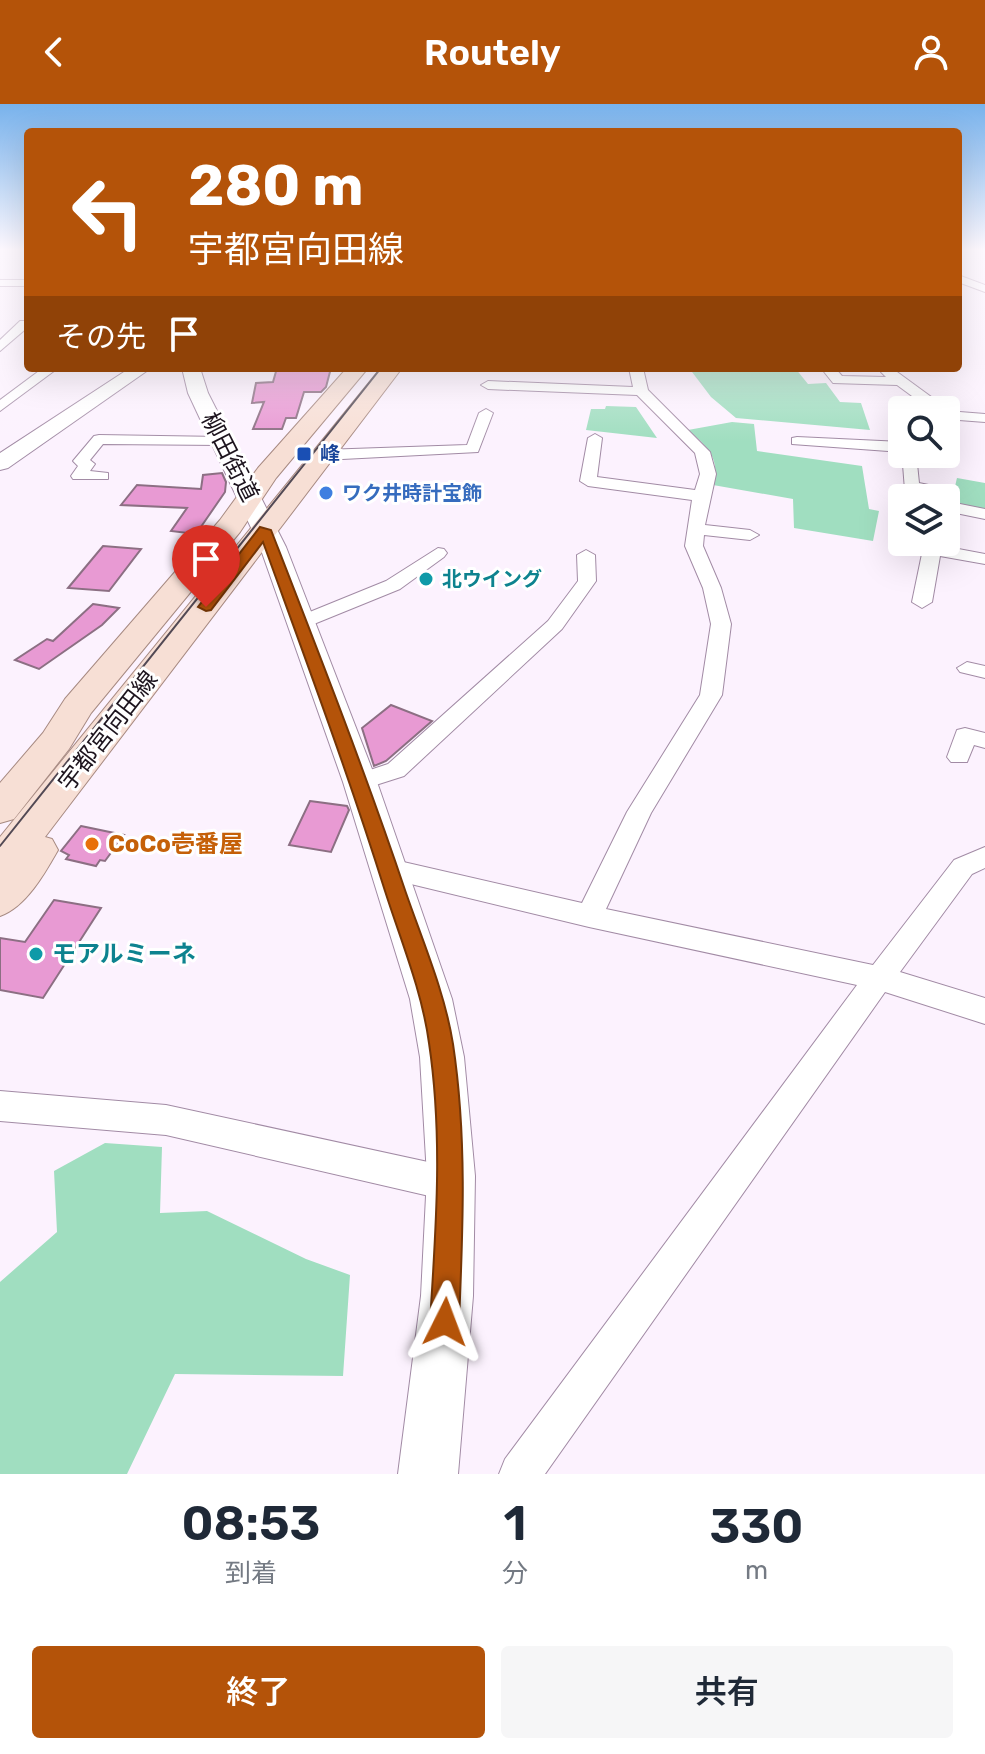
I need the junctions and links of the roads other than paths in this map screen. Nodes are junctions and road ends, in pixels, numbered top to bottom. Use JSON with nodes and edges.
{"nodes":[{"id":1,"x":0,"y":324,"type":"edge"},
{"id":2,"x":24,"y":324,"type":"edge"},
{"id":3,"x":24,"y":326,"type":"edge"},
{"id":4,"x":0,"y":347,"type":"edge"},
{"id":5,"x":46,"y":372,"type":"edge"},
{"id":6,"x":136,"y":372,"type":"edge"},
{"id":7,"x":192,"y":372,"type":"edge"},
{"id":8,"x":355,"y":372,"type":"edge"},
{"id":9,"x":389,"y":372,"type":"edge"},
{"id":10,"x":637,"y":372,"type":"edge"},
{"id":11,"x":831,"y":372,"type":"edge"},
{"id":12,"x":889,"y":372,"type":"edge"},
{"id":13,"x":901,"y":381,"type":"junction"},
{"id":14,"x":488,"y":385,"type":"dead end"},
{"id":15,"x":0,"y":388,"type":"edge"},
{"id":16,"x":27,"y":388,"type":"junction"},
{"id":17,"x":641,"y":391,"type":"junction"},
{"id":18,"x":921,"y":396,"type":"edge"},
{"id":19,"x":0,"y":407,"type":"edge"},
{"id":20,"x":486,"y":413,"type":"dead end"},
{"id":21,"x":960,"y":416,"type":"edge"},
{"id":22,"x":985,"y":418,"type":"edge"},
{"id":23,"x":595,"y":438,"type":"dead end"},
{"id":24,"x":221,"y":441,"type":"junction"},
{"id":25,"x":797,"y":441,"type":"dead end"},
{"id":26,"x":888,"y":446,"type":"edge"},
{"id":27,"x":323,"y":455,"type":"junction"},
{"id":28,"x":0,"y":463,"type":"edge"},
{"id":29,"x":102,"y":476,"type":"dead end"},
{"id":30,"x":702,"y":496,"type":"junction"},
{"id":31,"x":960,"y":509,"type":"edge"},
{"id":32,"x":258,"y":513,"type":"junction"},
{"id":33,"x":985,"y":514,"type":"edge"},
{"id":34,"x":696,"y":529,"type":"junction"},
{"id":35,"x":750,"y":535,"type":"dead end"},
{"id":36,"x":438,"y":553,"type":"dead end"},
{"id":37,"x":586,"y":555,"type":"dead end"},
{"id":38,"x":985,"y":559,"type":"edge"},
{"id":39,"x":922,"y":602,"type":"dead end"},
{"id":40,"x":302,"y":622,"type":"junction"},
{"id":41,"x":126,"y":709,"type":"junction"},
{"id":42,"x":56,"y":741,"type":"junction"},
{"id":43,"x":985,"y":741,"type":"edge"},
{"id":44,"x":959,"y":757,"type":"dead end"},
{"id":45,"x":0,"y":781,"type":"edge"},
{"id":46,"x":360,"y":782,"type":"junction"},
{"id":47,"x":0,"y":809,"type":"edge"},
{"id":48,"x":985,"y":857,"type":"edge"},
{"id":49,"x":0,"y":866,"type":"edge"},
{"id":50,"x":386,"y":868,"type":"junction"},
{"id":51,"x":0,"y":899,"type":"edge"},
{"id":52,"x":589,"y":916,"type":"junction"},
{"id":53,"x":879,"y":978,"type":"junction"},
{"id":54,"x":985,"y":1011,"type":"edge"},
{"id":55,"x":0,"y":1106,"type":"edge"},
{"id":56,"x":451,"y":1184,"type":"junction"},
{"id":57,"x":428,"y":1474,"type":"edge"},
{"id":58,"x":520,"y":1474,"type":"edge"}],
"edges":[{"from":1,"to":2,"type":"street"},
{"from":3,"to":4,"type":"street"},
{"from":5,"to":16,"type":"street"},
{"from":6,"to":28,"type":"street"},
{"from":7,"to":24,"type":"street","name":"柳田街道"},
{"from":8,"to":32,"type":"main road","name":"宇都宮向田線"},
{"from":9,"to":27,"type":"main road","name":"宇都宮向田線"},
{"from":10,"to":17,"type":"street"},
{"from":11,"to":13,"type":"street"},
{"from":12,"to":13,"type":"street"},
{"from":13,"to":18,"type":"street"},
{"from":14,"to":17,"type":"street"},
{"from":15,"to":16,"type":"street"},
{"from":16,"to":19,"type":"street"},
{"from":17,"to":30,"type":"street"},
{"from":20,"to":27,"type":"street"},
{"from":21,"to":22,"type":"street"},
{"from":23,"to":30,"type":"street"},
{"from":24,"to":29,"type":"street"},
{"from":24,"to":32,"type":"street","name":"柳田街道"},
{"from":25,"to":26,"type":"street"},
{"from":27,"to":32,"type":"main road","name":"宇都宮向田線"},
{"from":30,"to":34,"type":"street"},
{"from":31,"to":33,"type":"street"},
{"from":32,"to":40,"type":"street","name":"柳田街道"},
{"from":32,"to":41,"type":"main road","name":"宇都宮向田線"},
{"from":32,"to":42,"type":"main road","name":"宇都宮向田線"},
{"from":34,"to":35,"type":"street"},
{"from":34,"to":52,"type":"street"},
{"from":36,"to":40,"type":"street"},
{"from":37,"to":46,"type":"street"},
{"from":38,"to":39,"type":"street"},
{"from":40,"to":46,"type":"street","name":"柳田街道"},
{"from":41,"to":49,"type":"main road","name":"宇都宮向田線"},
{"from":41,"to":51,"type":"main road"},
{"from":42,"to":45,"type":"main road"},
{"from":42,"to":47,"type":"main road","name":"宇都宮向田線"},
{"from":43,"to":44,"type":"street"},
{"from":46,"to":50,"type":"street","name":"柳田街道"},
{"from":48,"to":53,"type":"street"},
{"from":50,"to":52,"type":"street"},
{"from":50,"to":56,"type":"street","name":"柳田街道"},
{"from":52,"to":53,"type":"street"},
{"from":53,"to":54,"type":"street"},
{"from":53,"to":58,"type":"street"},
{"from":55,"to":56,"type":"street"},
{"from":56,"to":57,"type":"street","name":"柳田街道"}]}
